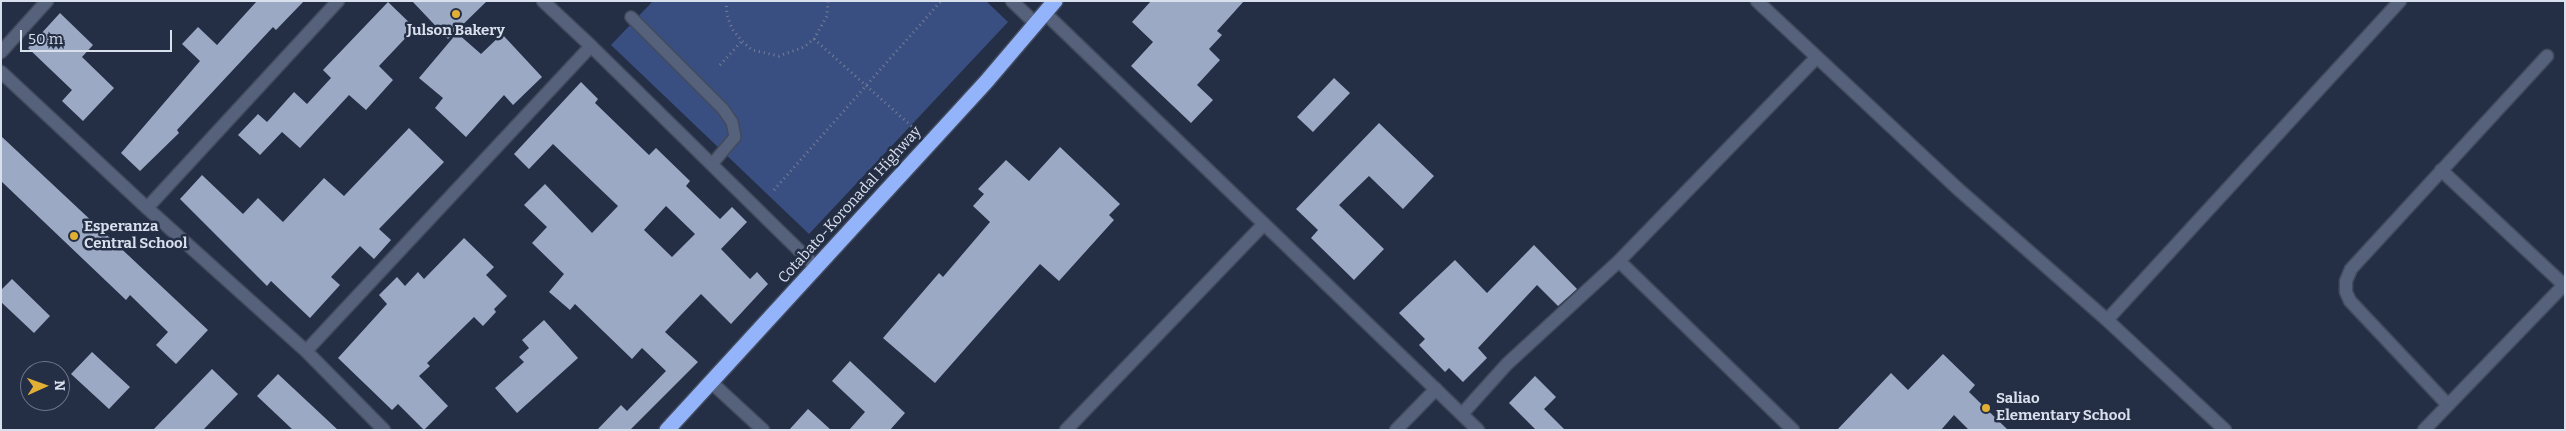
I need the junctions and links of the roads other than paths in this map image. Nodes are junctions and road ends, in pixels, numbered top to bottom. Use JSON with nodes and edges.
{"nodes":[{"id":1,"x":47,"y":1,"type":"edge"},
{"id":2,"x":338,"y":1,"type":"edge"},
{"id":3,"x":543,"y":1,"type":"edge"},
{"id":4,"x":1012,"y":1,"type":"edge"},
{"id":5,"x":1055,"y":1,"type":"edge"},
{"id":6,"x":1757,"y":1,"type":"edge"},
{"id":7,"x":2400,"y":1,"type":"edge"},
{"id":8,"x":631,"y":17,"type":"dead end"},
{"id":9,"x":1040,"y":18,"type":"junction"},
{"id":10,"x":592,"y":46,"type":"junction"},
{"id":11,"x":1,"y":52,"type":"edge"},
{"id":12,"x":2548,"y":56,"type":"dead end"},
{"id":13,"x":1817,"y":57,"type":"junction"},
{"id":14,"x":1,"y":72,"type":"edge"},
{"id":15,"x":712,"y":164,"type":"junction"},
{"id":16,"x":2441,"y":170,"type":"junction"},
{"id":17,"x":147,"y":208,"type":"junction"},
{"id":18,"x":1264,"y":224,"type":"junction"},
{"id":19,"x":1619,"y":261,"type":"junction"},
{"id":20,"x":816,"y":268,"type":"junction"},
{"id":21,"x":2565,"y":284,"type":"edge"},
{"id":22,"x":2108,"y":320,"type":"junction"},
{"id":23,"x":306,"y":352,"type":"junction"},
{"id":24,"x":712,"y":383,"type":"junction"},
{"id":25,"x":1436,"y":389,"type":"junction"},
{"id":26,"x":2448,"y":405,"type":"junction"},
{"id":27,"x":1462,"y":414,"type":"junction"},
{"id":28,"x":384,"y":430,"type":"edge"},
{"id":29,"x":667,"y":430,"type":"edge"},
{"id":30,"x":762,"y":430,"type":"edge"},
{"id":31,"x":1066,"y":430,"type":"edge"},
{"id":32,"x":1396,"y":430,"type":"edge"},
{"id":33,"x":1478,"y":430,"type":"edge"},
{"id":34,"x":1793,"y":430,"type":"edge"},
{"id":35,"x":2225,"y":430,"type":"edge"},
{"id":36,"x":2424,"y":430,"type":"edge"}],
"edges":[{"from":1,"to":11,"type":"street"},
{"from":2,"to":17,"type":"street"},
{"from":3,"to":10,"type":"street"},
{"from":4,"to":9,"type":"street"},
{"from":5,"to":9,"type":"highway","name":"Cotabato-Koronadal Highway"},
{"from":6,"to":13,"type":"street"},
{"from":7,"to":22,"type":"street"},
{"from":8,"to":15,"type":"lane"},
{"from":9,"to":18,"type":"street"},
{"from":9,"to":20,"type":"highway","name":"Cotabato-Koronadal Highway"},
{"from":10,"to":15,"type":"street"},
{"from":10,"to":23,"type":"street"},
{"from":12,"to":16,"type":"street"},
{"from":13,"to":19,"type":"street"},
{"from":13,"to":22,"type":"street"},
{"from":14,"to":17,"type":"street"},
{"from":15,"to":20,"type":"street"},
{"from":16,"to":21,"type":"street"},
{"from":16,"to":26,"type":"street"},
{"from":17,"to":23,"type":"street"},
{"from":18,"to":25,"type":"street"},
{"from":18,"to":31,"type":"street"},
{"from":19,"to":27,"type":"street"},
{"from":19,"to":34,"type":"street"},
{"from":20,"to":24,"type":"highway","name":"Cotabato-Koronadal Highway"},
{"from":21,"to":26,"type":"street"},
{"from":22,"to":35,"type":"street"},
{"from":23,"to":28,"type":"street"},
{"from":24,"to":29,"type":"highway","name":"Cotabato-Koronadal Highway"},
{"from":24,"to":30,"type":"street"},
{"from":25,"to":27,"type":"street"},
{"from":25,"to":32,"type":"street"},
{"from":26,"to":36,"type":"street"},
{"from":27,"to":33,"type":"street"}]}
